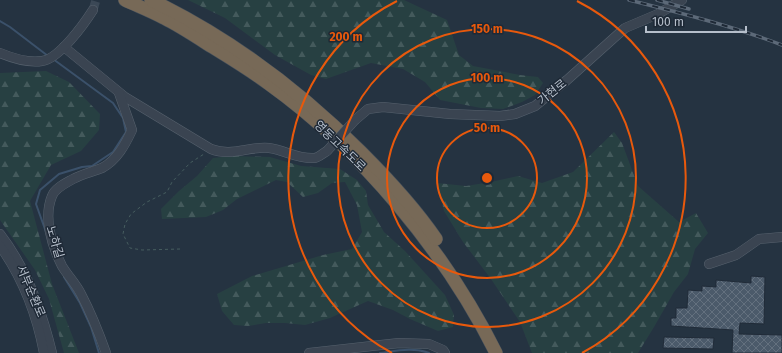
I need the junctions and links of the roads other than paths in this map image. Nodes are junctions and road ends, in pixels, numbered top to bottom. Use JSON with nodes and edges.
{"nodes":[{"id":1,"x":125,"y":0,"type":"edge"},
{"id":2,"x":151,"y":0,"type":"edge"},
{"id":3,"x":682,"y":0,"type":"edge"},
{"id":4,"x":93,"y":10,"type":"tunnel mouth"},
{"id":5,"x":61,"y":49,"type":"junction"},
{"id":6,"x":0,"y":53,"type":"edge"},
{"id":7,"x":119,"y":93,"type":"junction"},
{"id":8,"x":0,"y":234,"type":"edge"},
{"id":9,"x":782,"y":237,"type":"edge"},
{"id":10,"x":0,"y":246,"type":"edge"},
{"id":11,"x":709,"y":264,"type":"dead end"},
{"id":12,"x":44,"y":353,"type":"edge"},
{"id":13,"x":52,"y":353,"type":"edge"},
{"id":14,"x":106,"y":353,"type":"edge"},
{"id":15,"x":309,"y":353,"type":"edge"},
{"id":16,"x":445,"y":353,"type":"edge"},
{"id":17,"x":496,"y":353,"type":"edge"},
{"id":18,"x":506,"y":353,"type":"edge"}],
"edges":[{"from":1,"to":17,"type":"highway","name":"영동고속도로"},
{"from":2,"to":18,"type":"highway","name":"영동고속도로"},
{"from":3,"to":7,"type":"street","name":"가현로","bridge":true},
{"from":4,"to":5,"type":"street"},
{"from":5,"to":6,"type":"street"},
{"from":5,"to":7,"type":"street"},
{"from":7,"to":14,"type":"street","name":"노하길"},
{"from":8,"to":13,"type":"street","name":"서부순환로"},
{"from":9,"to":11,"type":"street"},
{"from":10,"to":12,"type":"street","name":"서부순환로"},
{"from":15,"to":16,"type":"street"}]}
